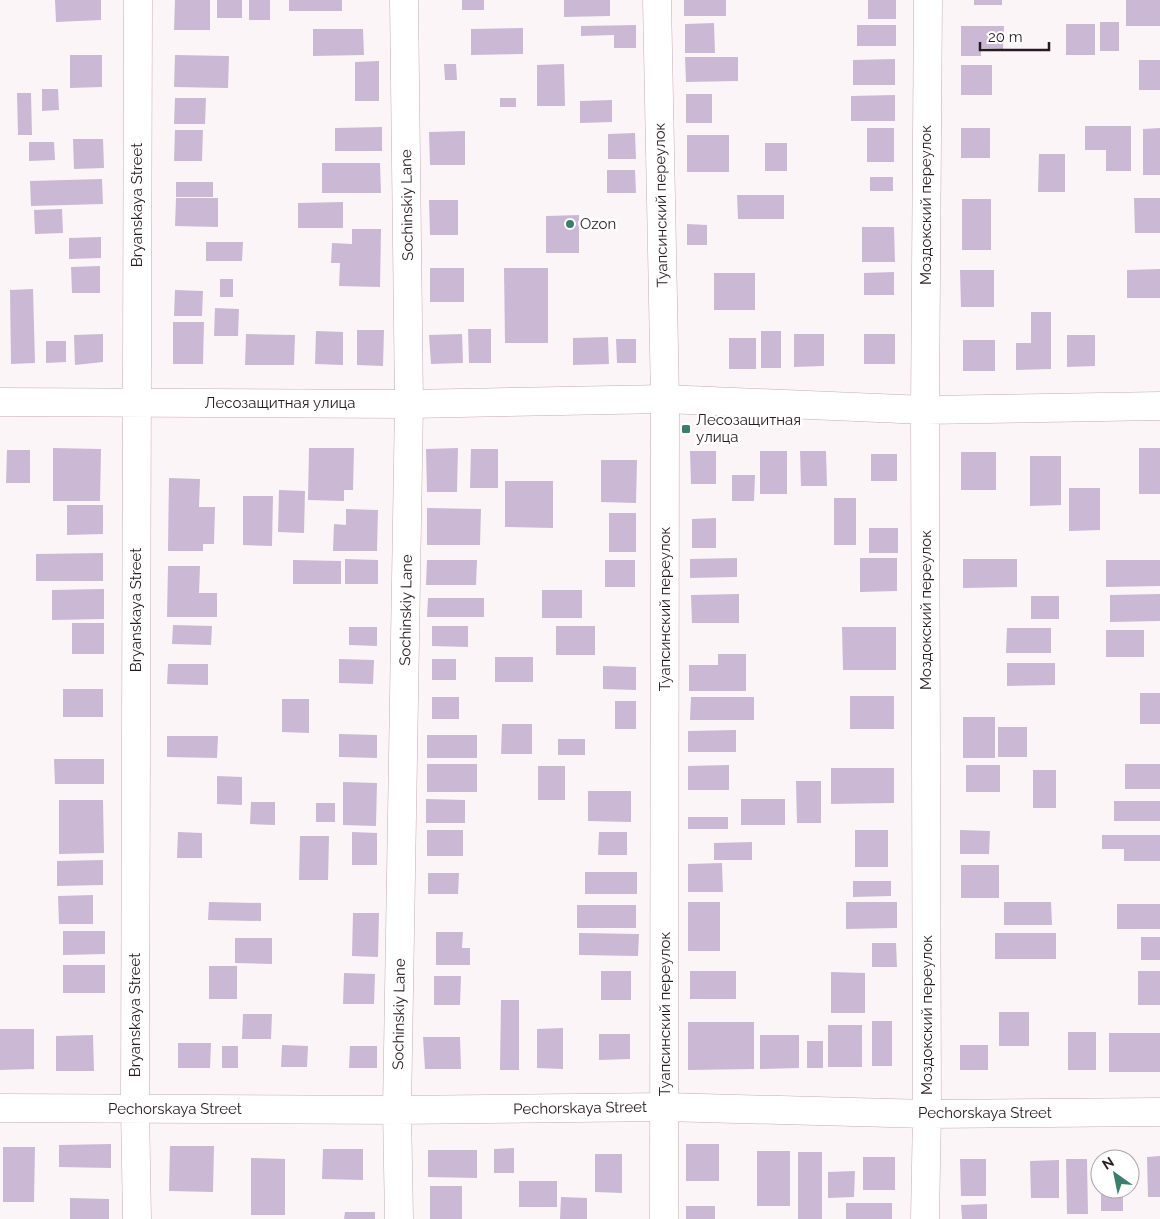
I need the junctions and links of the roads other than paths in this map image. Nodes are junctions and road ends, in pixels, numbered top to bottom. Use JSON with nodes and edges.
{"nodes":[{"id":1,"x":138,"y":0,"type":"edge"},
{"id":2,"x":404,"y":0,"type":"edge"},
{"id":3,"x":657,"y":0,"type":"edge"},
{"id":4,"x":928,"y":0,"type":"edge"},
{"id":5,"x":665,"y":399,"type":"junction"},
{"id":6,"x":0,"y":402,"type":"edge"},
{"id":7,"x":137,"y":403,"type":"junction"},
{"id":8,"x":409,"y":404,"type":"junction"},
{"id":9,"x":1160,"y":406,"type":"edge"},
{"id":10,"x":925,"y":410,"type":"junction"},
{"id":11,"x":664,"y":1107,"type":"junction"},
{"id":12,"x":0,"y":1108,"type":"edge"},
{"id":13,"x":135,"y":1108,"type":"junction"},
{"id":14,"x":397,"y":1110,"type":"junction"},
{"id":15,"x":1160,"y":1112,"type":"edge"},
{"id":16,"x":927,"y":1114,"type":"junction"},
{"id":17,"x":137,"y":1219,"type":"edge"},
{"id":18,"x":399,"y":1219,"type":"edge"},
{"id":19,"x":664,"y":1219,"type":"edge"},
{"id":20,"x":925,"y":1219,"type":"edge"}],
"edges":[{"from":1,"to":7,"type":"street","name":"Bryanskaya Street"},
{"from":2,"to":8,"type":"street","name":"Sochinskiy Lane"},
{"from":3,"to":5,"type":"street","name":"Туапсинский переулок"},
{"from":4,"to":10,"type":"street","name":"Моздокский переулок"},
{"from":5,"to":8,"type":"street","name":"Лесозащитная улица"},
{"from":5,"to":10,"type":"street","name":"Лесозащитная улица"},
{"from":5,"to":11,"type":"street","name":"Туапсинский переулок"},
{"from":6,"to":7,"type":"street","name":"Лесозащитная улица"},
{"from":7,"to":8,"type":"street","name":"Лесозащитная улица"},
{"from":7,"to":13,"type":"street","name":"Bryanskaya Street"},
{"from":8,"to":14,"type":"street","name":"Sochinskiy Lane"},
{"from":9,"to":10,"type":"street","name":"Лесозащитная улица"},
{"from":10,"to":16,"type":"street","name":"Моздокский переулок"},
{"from":11,"to":14,"type":"street","name":"Pechorskaya Street"},
{"from":11,"to":16,"type":"street","name":"Pechorskaya Street"},
{"from":11,"to":19,"type":"street","name":"Туапсинский переулок"},
{"from":12,"to":13,"type":"street","name":"Pechorskaya Street"},
{"from":13,"to":14,"type":"street","name":"Pechorskaya Street"},
{"from":13,"to":17,"type":"street","name":"Bryanskaya Street"},
{"from":14,"to":18,"type":"street","name":"Sochinskiy Lane"},
{"from":15,"to":16,"type":"street","name":"Pechorskaya Street"},
{"from":16,"to":20,"type":"street","name":"Моздокский переулок"}]}
